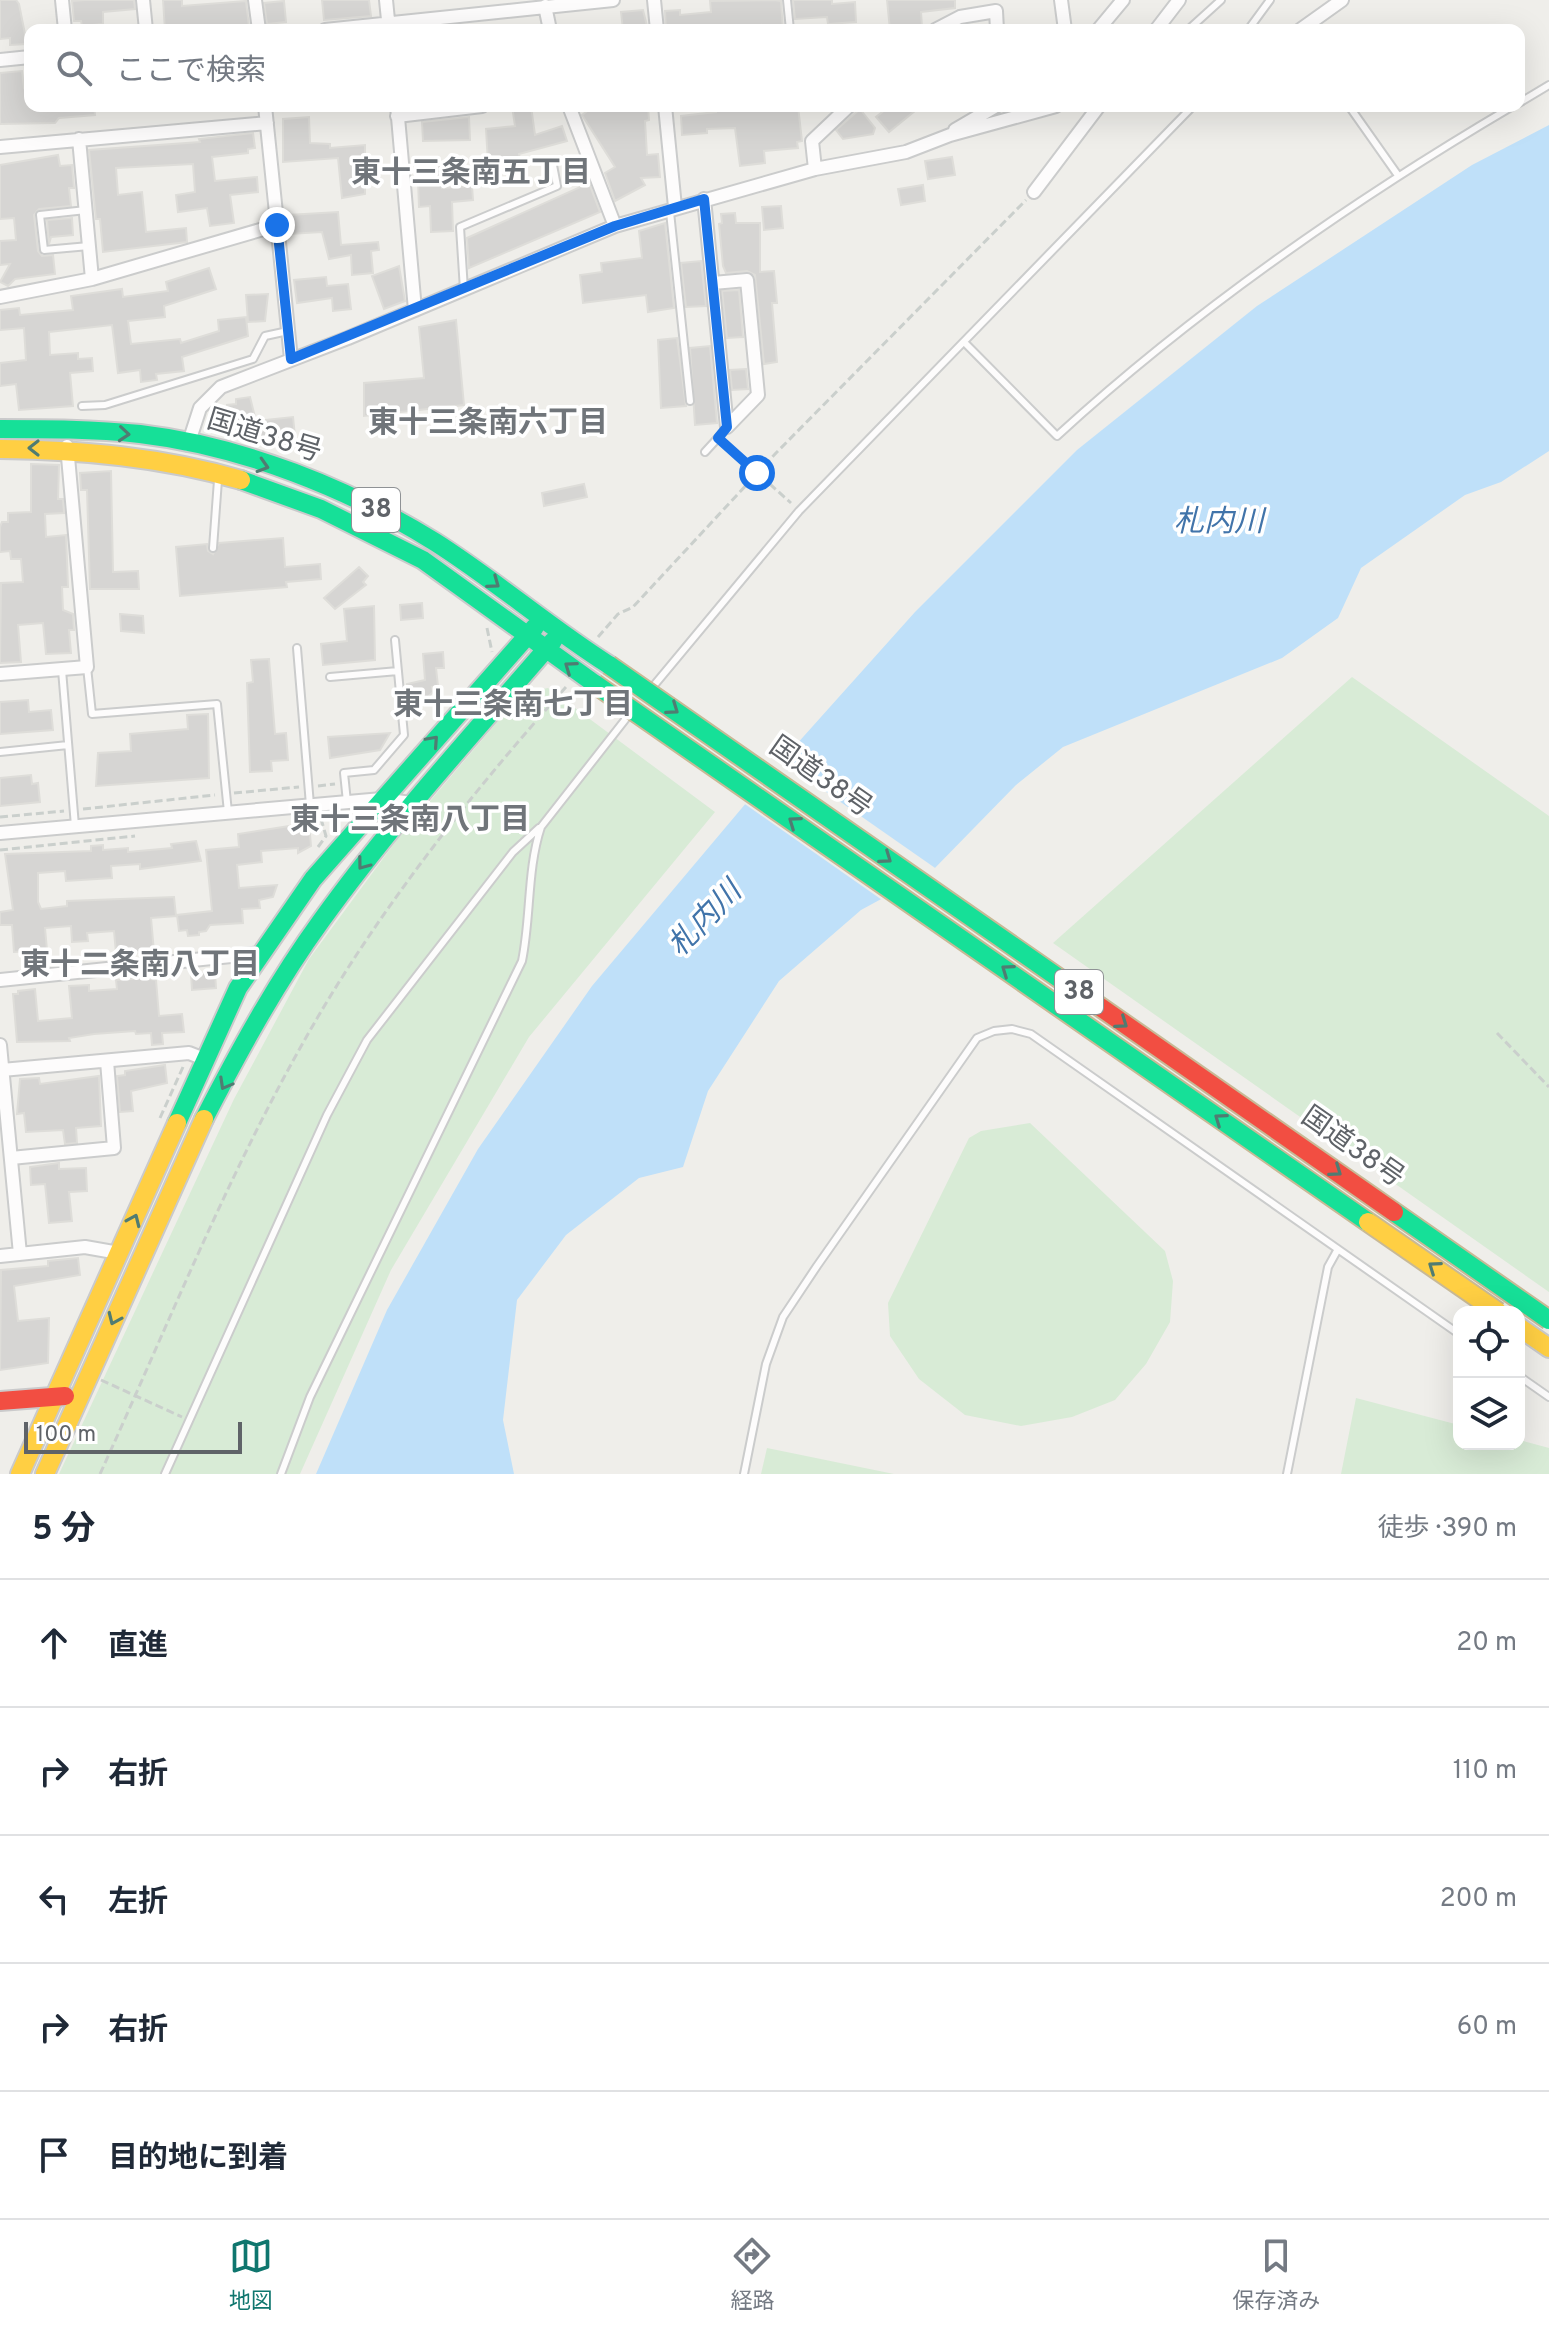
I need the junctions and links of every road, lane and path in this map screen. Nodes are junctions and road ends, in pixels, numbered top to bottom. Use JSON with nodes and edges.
{"nodes":[{"id":1,"x":62,"y":0,"type":"edge"},
{"id":2,"x":143,"y":0,"type":"edge"},
{"id":3,"x":255,"y":0,"type":"edge"},
{"id":4,"x":386,"y":0,"type":"edge"},
{"id":5,"x":613,"y":0,"type":"edge"},
{"id":6,"x":654,"y":0,"type":"edge"},
{"id":7,"x":787,"y":0,"type":"edge"},
{"id":8,"x":1061,"y":0,"type":"edge"},
{"id":9,"x":1123,"y":0,"type":"edge"},
{"id":10,"x":1179,"y":0,"type":"edge"},
{"id":11,"x":1221,"y":0,"type":"edge"},
{"id":12,"x":1270,"y":0,"type":"edge"},
{"id":13,"x":1342,"y":0,"type":"edge"},
{"id":14,"x":595,"y":1,"type":"edge"},
{"id":15,"x":545,"y":6,"type":"junction"},
{"id":16,"x":64,"y":24,"type":"edge"},
{"id":17,"x":145,"y":24,"type":"edge"},
{"id":18,"x":258,"y":24,"type":"edge"},
{"id":19,"x":389,"y":24,"type":"edge"},
{"id":20,"x":411,"y":24,"type":"edge"},
{"id":21,"x":549,"y":24,"type":"edge"},
{"id":22,"x":656,"y":24,"type":"edge"},
{"id":23,"x":789,"y":24,"type":"edge"},
{"id":24,"x":947,"y":24,"type":"edge"},
{"id":25,"x":997,"y":24,"type":"edge"},
{"id":26,"x":1064,"y":24,"type":"edge"},
{"id":27,"x":1103,"y":24,"type":"edge"},
{"id":28,"x":1161,"y":24,"type":"edge"},
{"id":29,"x":1195,"y":24,"type":"edge"},
{"id":30,"x":1252,"y":24,"type":"edge"},
{"id":31,"x":1308,"y":24,"type":"edge"},
{"id":32,"x":24,"y":58,"type":"edge"},
{"id":33,"x":0,"y":60,"type":"edge"},
{"id":34,"x":1549,"y":85,"type":"edge"},
{"id":35,"x":1525,"y":99,"type":"edge"},
{"id":36,"x":266,"y":112,"type":"edge"},
{"id":37,"x":397,"y":112,"type":"edge"},
{"id":38,"x":571,"y":112,"type":"edge"},
{"id":39,"x":665,"y":112,"type":"edge"},
{"id":40,"x":843,"y":112,"type":"edge"},
{"id":41,"x":984,"y":112,"type":"edge"},
{"id":42,"x":1034,"y":112,"type":"edge"},
{"id":43,"x":1094,"y":112,"type":"edge"},
{"id":44,"x":1187,"y":112,"type":"edge"},
{"id":45,"x":1353,"y":112,"type":"edge"},
{"id":46,"x":1503,"y":112,"type":"edge"},
{"id":47,"x":267,"y":123,"type":"junction"},
{"id":48,"x":950,"y":135,"type":"junction"},
{"id":49,"x":79,"y":139,"type":"junction"},
{"id":50,"x":0,"y":147,"type":"edge"},
{"id":51,"x":553,"y":165,"type":"dead end"},
{"id":52,"x":815,"y":169,"type":"junction"},
{"id":53,"x":1397,"y":174,"type":"junction"},
{"id":54,"x":1034,"y":192,"type":"joint"},
{"id":55,"x":704,"y":199,"type":"junction"},
{"id":56,"x":672,"y":207,"type":"junction"},
{"id":57,"x":86,"y":210,"type":"junction"},
{"id":58,"x":277,"y":225,"type":"junction"},
{"id":59,"x":615,"y":226,"type":"junction"},
{"id":60,"x":89,"y":246,"type":"junction"},
{"id":61,"x":92,"y":279,"type":"junction"},
{"id":62,"x":713,"y":283,"type":"junction"},
{"id":63,"x":464,"y":290,"type":"junction"},
{"id":64,"x":0,"y":297,"type":"edge"},
{"id":65,"x":415,"y":310,"type":"junction"},
{"id":66,"x":288,"y":331,"type":"junction"},
{"id":67,"x":965,"y":343,"type":"junction"},
{"id":68,"x":291,"y":359,"type":"junction"},
{"id":69,"x":690,"y":401,"type":"dead end"},
{"id":70,"x":82,"y":406,"type":"dead end"},
{"id":71,"x":727,"y":427,"type":"junction"},
{"id":72,"x":0,"y":429,"type":"edge"},
{"id":73,"x":59,"y":429,"type":"junction"},
{"id":74,"x":718,"y":438,"type":"junction"},
{"id":75,"x":189,"y":442,"type":"junction"},
{"id":76,"x":68,"y":448,"type":"junction"},
{"id":77,"x":0,"y":449,"type":"edge"},
{"id":78,"x":705,"y":452,"type":"dead end"},
{"id":79,"x":184,"y":463,"type":"junction"},
{"id":80,"x":220,"y":473,"type":"junction"},
{"id":81,"x":757,"y":473,"type":"junction"},
{"id":82,"x":799,"y":511,"type":"junction"},
{"id":83,"x":213,"y":548,"type":"dead end"},
{"id":84,"x":483,"y":619,"type":"dead end"},
{"id":85,"x":542,"y":619,"type":"junction"},
{"id":86,"x":560,"y":633,"type":"junction"},
{"id":87,"x":528,"y":634,"type":"junction"},
{"id":88,"x":598,"y":637,"type":"dead end"},
{"id":89,"x":395,"y":640,"type":"dead end"},
{"id":90,"x":297,"y":648,"type":"dead end"},
{"id":91,"x":546,"y":649,"type":"junction"},
{"id":92,"x":492,"y":653,"type":"dead end"},
{"id":93,"x":87,"y":667,"type":"junction"},
{"id":94,"x":62,"y":669,"type":"junction"},
{"id":95,"x":398,"y":671,"type":"junction"},
{"id":96,"x":0,"y":674,"type":"edge"},
{"id":97,"x":330,"y":677,"type":"dead end"},
{"id":98,"x":568,"y":685,"type":"dead end"},
{"id":99,"x":68,"y":745,"type":"junction"},
{"id":100,"x":0,"y":752,"type":"edge"},
{"id":101,"x":344,"y":784,"type":"junction"},
{"id":102,"x":308,"y":787,"type":"junction"},
{"id":103,"x":226,"y":793,"type":"junction"},
{"id":104,"x":382,"y":799,"type":"junction"},
{"id":105,"x":347,"y":802,"type":"junction"},
{"id":106,"x":411,"y":803,"type":"junction"},
{"id":107,"x":310,"y":805,"type":"junction"},
{"id":108,"x":73,"y":810,"type":"junction"},
{"id":109,"x":228,"y":812,"type":"junction"},
{"id":110,"x":0,"y":817,"type":"edge"},
{"id":111,"x":75,"y":826,"type":"junction"},
{"id":112,"x":541,"y":827,"type":"junction"},
{"id":113,"x":0,"y":833,"type":"edge"},
{"id":114,"x":261,"y":953,"type":"junction"},
{"id":115,"x":0,"y":980,"type":"edge"},
{"id":116,"x":1497,"y":1033,"type":"dead end"},
{"id":117,"x":0,"y":1045,"type":"edge"},
{"id":118,"x":207,"y":1060,"type":"junction"},
{"id":119,"x":107,"y":1061,"type":"junction"},
{"id":120,"x":2,"y":1070,"type":"junction"},
{"id":121,"x":1549,"y":1087,"type":"edge"},
{"id":122,"x":11,"y":1158,"type":"junction"},
{"id":123,"x":1338,"y":1249,"type":"junction"},
{"id":124,"x":119,"y":1253,"type":"junction"},
{"id":125,"x":20,"y":1254,"type":"junction"},
{"id":126,"x":0,"y":1256,"type":"edge"},
{"id":127,"x":1489,"y":1306,"type":"edge"},
{"id":128,"x":1549,"y":1320,"type":"edge"},
{"id":129,"x":1453,"y":1330,"type":"edge"},
{"id":130,"x":1525,"y":1331,"type":"edge"},
{"id":131,"x":1549,"y":1348,"type":"edge"},
{"id":132,"x":1522,"y":1378,"type":"edge"},
{"id":133,"x":58,"y":1394,"type":"junction"},
{"id":134,"x":1549,"y":1397,"type":"edge"},
{"id":135,"x":0,"y":1401,"type":"edge"},
{"id":136,"x":78,"y":1401,"type":"junction"},
{"id":137,"x":20,"y":1474,"type":"edge"},
{"id":138,"x":45,"y":1474,"type":"edge"},
{"id":139,"x":100,"y":1474,"type":"edge"},
{"id":140,"x":165,"y":1474,"type":"edge"},
{"id":141,"x":281,"y":1474,"type":"edge"},
{"id":142,"x":744,"y":1474,"type":"edge"},
{"id":143,"x":1287,"y":1474,"type":"edge"}],
"edges":[{"from":1,"to":16,"type":"street"},
{"from":2,"to":17,"type":"street"},
{"from":3,"to":18,"type":"street"},
{"from":4,"to":19,"type":"street"},
{"from":5,"to":14,"type":"street"},
{"from":6,"to":22,"type":"street"},
{"from":7,"to":23,"type":"lane"},
{"from":8,"to":26,"type":"street"},
{"from":9,"to":27,"type":"street"},
{"from":10,"to":28,"type":"street"},
{"from":11,"to":29,"type":"lane"},
{"from":12,"to":30,"type":"lane"},
{"from":13,"to":31,"type":"street"},
{"from":14,"to":15,"type":"street"},
{"from":15,"to":20,"type":"street"},
{"from":15,"to":21,"type":"street"},
{"from":24,"to":25,"type":"street"},
{"from":32,"to":33,"type":"street"},
{"from":34,"to":35,"type":"lane"},
{"from":36,"to":47,"type":"street"},
{"from":37,"to":65,"type":"street"},
{"from":38,"to":59,"type":"street"},
{"from":39,"to":56,"type":"street"},
{"from":40,"to":52,"type":"street"},
{"from":41,"to":48,"type":"street"},
{"from":42,"to":48,"type":"street"},
{"from":43,"to":54,"type":"street"},
{"from":44,"to":67,"type":"lane"},
{"from":45,"to":53,"type":"lane"},
{"from":46,"to":53,"type":"lane"},
{"from":47,"to":49,"type":"street"},
{"from":47,"to":58,"type":"street"},
{"from":48,"to":52,"type":"street"},
{"from":49,"to":50,"type":"street"},
{"from":49,"to":57,"type":"street"},
{"from":51,"to":63,"type":"lane"},
{"from":52,"to":55,"type":"street"},
{"from":53,"to":67,"type":"lane"},
{"from":54,"to":81,"type":"path"},
{"from":55,"to":56,"type":"street"},
{"from":55,"to":62,"type":"street"},
{"from":56,"to":59,"type":"street"},
{"from":56,"to":69,"type":"lane"},
{"from":57,"to":60,"type":"street"},
{"from":57,"to":60,"type":"lane"},
{"from":58,"to":61,"type":"street"},
{"from":58,"to":66,"type":"street"},
{"from":59,"to":63,"type":"street"},
{"from":60,"to":61,"type":"street"},
{"from":61,"to":64,"type":"street"},
{"from":62,"to":71,"type":"street"},
{"from":62,"to":71,"type":"street"},
{"from":63,"to":65,"type":"street"},
{"from":65,"to":68,"type":"street"},
{"from":66,"to":68,"type":"street"},
{"from":66,"to":70,"type":"lane"},
{"from":67,"to":82,"type":"lane"},
{"from":68,"to":75,"type":"street"},
{"from":71,"to":74,"type":"lane"},
{"from":72,"to":73,"type":"main road","name":"国道38号","number":"38"},
{"from":73,"to":75,"type":"main road","name":"国道38号","number":"38","one_way":true},
{"from":73,"to":76,"type":"street"},
{"from":74,"to":78,"type":"lane"},
{"from":74,"to":81,"type":"path"},
{"from":75,"to":79,"type":"street"},
{"from":75,"to":85,"type":"main road","name":"国道38号","number":"38","one_way":true},
{"from":76,"to":77,"type":"main road","name":"国道38号","number":"38","one_way":true},
{"from":76,"to":79,"type":"main road","name":"国道38号","number":"38"},
{"from":76,"to":93,"type":"street"},
{"from":79,"to":80,"type":"main road","name":"国道38号","number":"38"},
{"from":80,"to":83,"type":"lane"},
{"from":80,"to":87,"type":"main road","name":"国道38号","number":"38"},
{"from":81,"to":82,"type":"path"},
{"from":81,"to":88,"type":"path"},
{"from":82,"to":112,"type":"lane"},
{"from":84,"to":92,"type":"path"},
{"from":85,"to":86,"type":"main road","name":"国道38号","number":"38"},
{"from":85,"to":87,"type":"main road"},
{"from":86,"to":91,"type":"main road"},
{"from":86,"to":128,"type":"main road","name":"国道38号","number":"38","one_way":true,"bridge":true},
{"from":87,"to":91,"type":"main road","name":"国道38号","number":"38"},
{"from":104,"to":87,"type":"main road","one_way":true},
{"from":89,"to":95,"type":"lane"},
{"from":90,"to":102,"type":"lane"},
{"from":91,"to":106,"type":"main road"},
{"from":127,"to":91,"type":"main road","name":"国道38号","number":"38","one_way":true,"bridge":true},
{"from":93,"to":94,"type":"street"},
{"from":93,"to":103,"type":"lane"},
{"from":94,"to":96,"type":"street"},
{"from":94,"to":99,"type":"lane"},
{"from":95,"to":97,"type":"lane"},
{"from":95,"to":101,"type":"lane"},
{"from":98,"to":139,"type":"path"},
{"from":99,"to":100,"type":"lane"},
{"from":99,"to":108,"type":"lane"},
{"from":101,"to":102,"type":"path"},
{"from":101,"to":105,"type":"lane"},
{"from":102,"to":103,"type":"path"},
{"from":102,"to":107,"type":"lane"},
{"from":103,"to":108,"type":"path"},
{"from":103,"to":109,"type":"lane"},
{"from":104,"to":105,"type":"street"},
{"from":104,"to":106,"type":"street"},
{"from":104,"to":114,"type":"main road"},
{"from":105,"to":107,"type":"street"},
{"from":106,"to":136,"type":"main road","one_way":true},
{"from":107,"to":109,"type":"street"},
{"from":108,"to":110,"type":"path"},
{"from":108,"to":111,"type":"lane"},
{"from":109,"to":111,"type":"street"},
{"from":111,"to":113,"type":"street"},
{"from":112,"to":140,"type":"lane"},
{"from":112,"to":141,"type":"lane"},
{"from":114,"to":115,"type":"street"},
{"from":114,"to":118,"type":"main road"},
{"from":116,"to":121,"type":"path"},
{"from":117,"to":120,"type":"street"},
{"from":118,"to":119,"type":"street"},
{"from":124,"to":118,"type":"main road","one_way":true},
{"from":119,"to":120,"type":"street"},
{"from":119,"to":122,"type":"street"},
{"from":120,"to":122,"type":"street"},
{"from":122,"to":125,"type":"street"},
{"from":123,"to":129,"type":"lane"},
{"from":123,"to":142,"type":"lane"},
{"from":123,"to":143,"type":"lane"},
{"from":124,"to":125,"type":"street"},
{"from":124,"to":133,"type":"main road"},
{"from":125,"to":126,"type":"street"},
{"from":130,"to":131,"type":"main road"},
{"from":132,"to":134,"type":"lane"},
{"from":133,"to":135,"type":"main road"},
{"from":133,"to":136,"type":"main road"},
{"from":133,"to":137,"type":"main road"},
{"from":136,"to":138,"type":"main road"}]}
